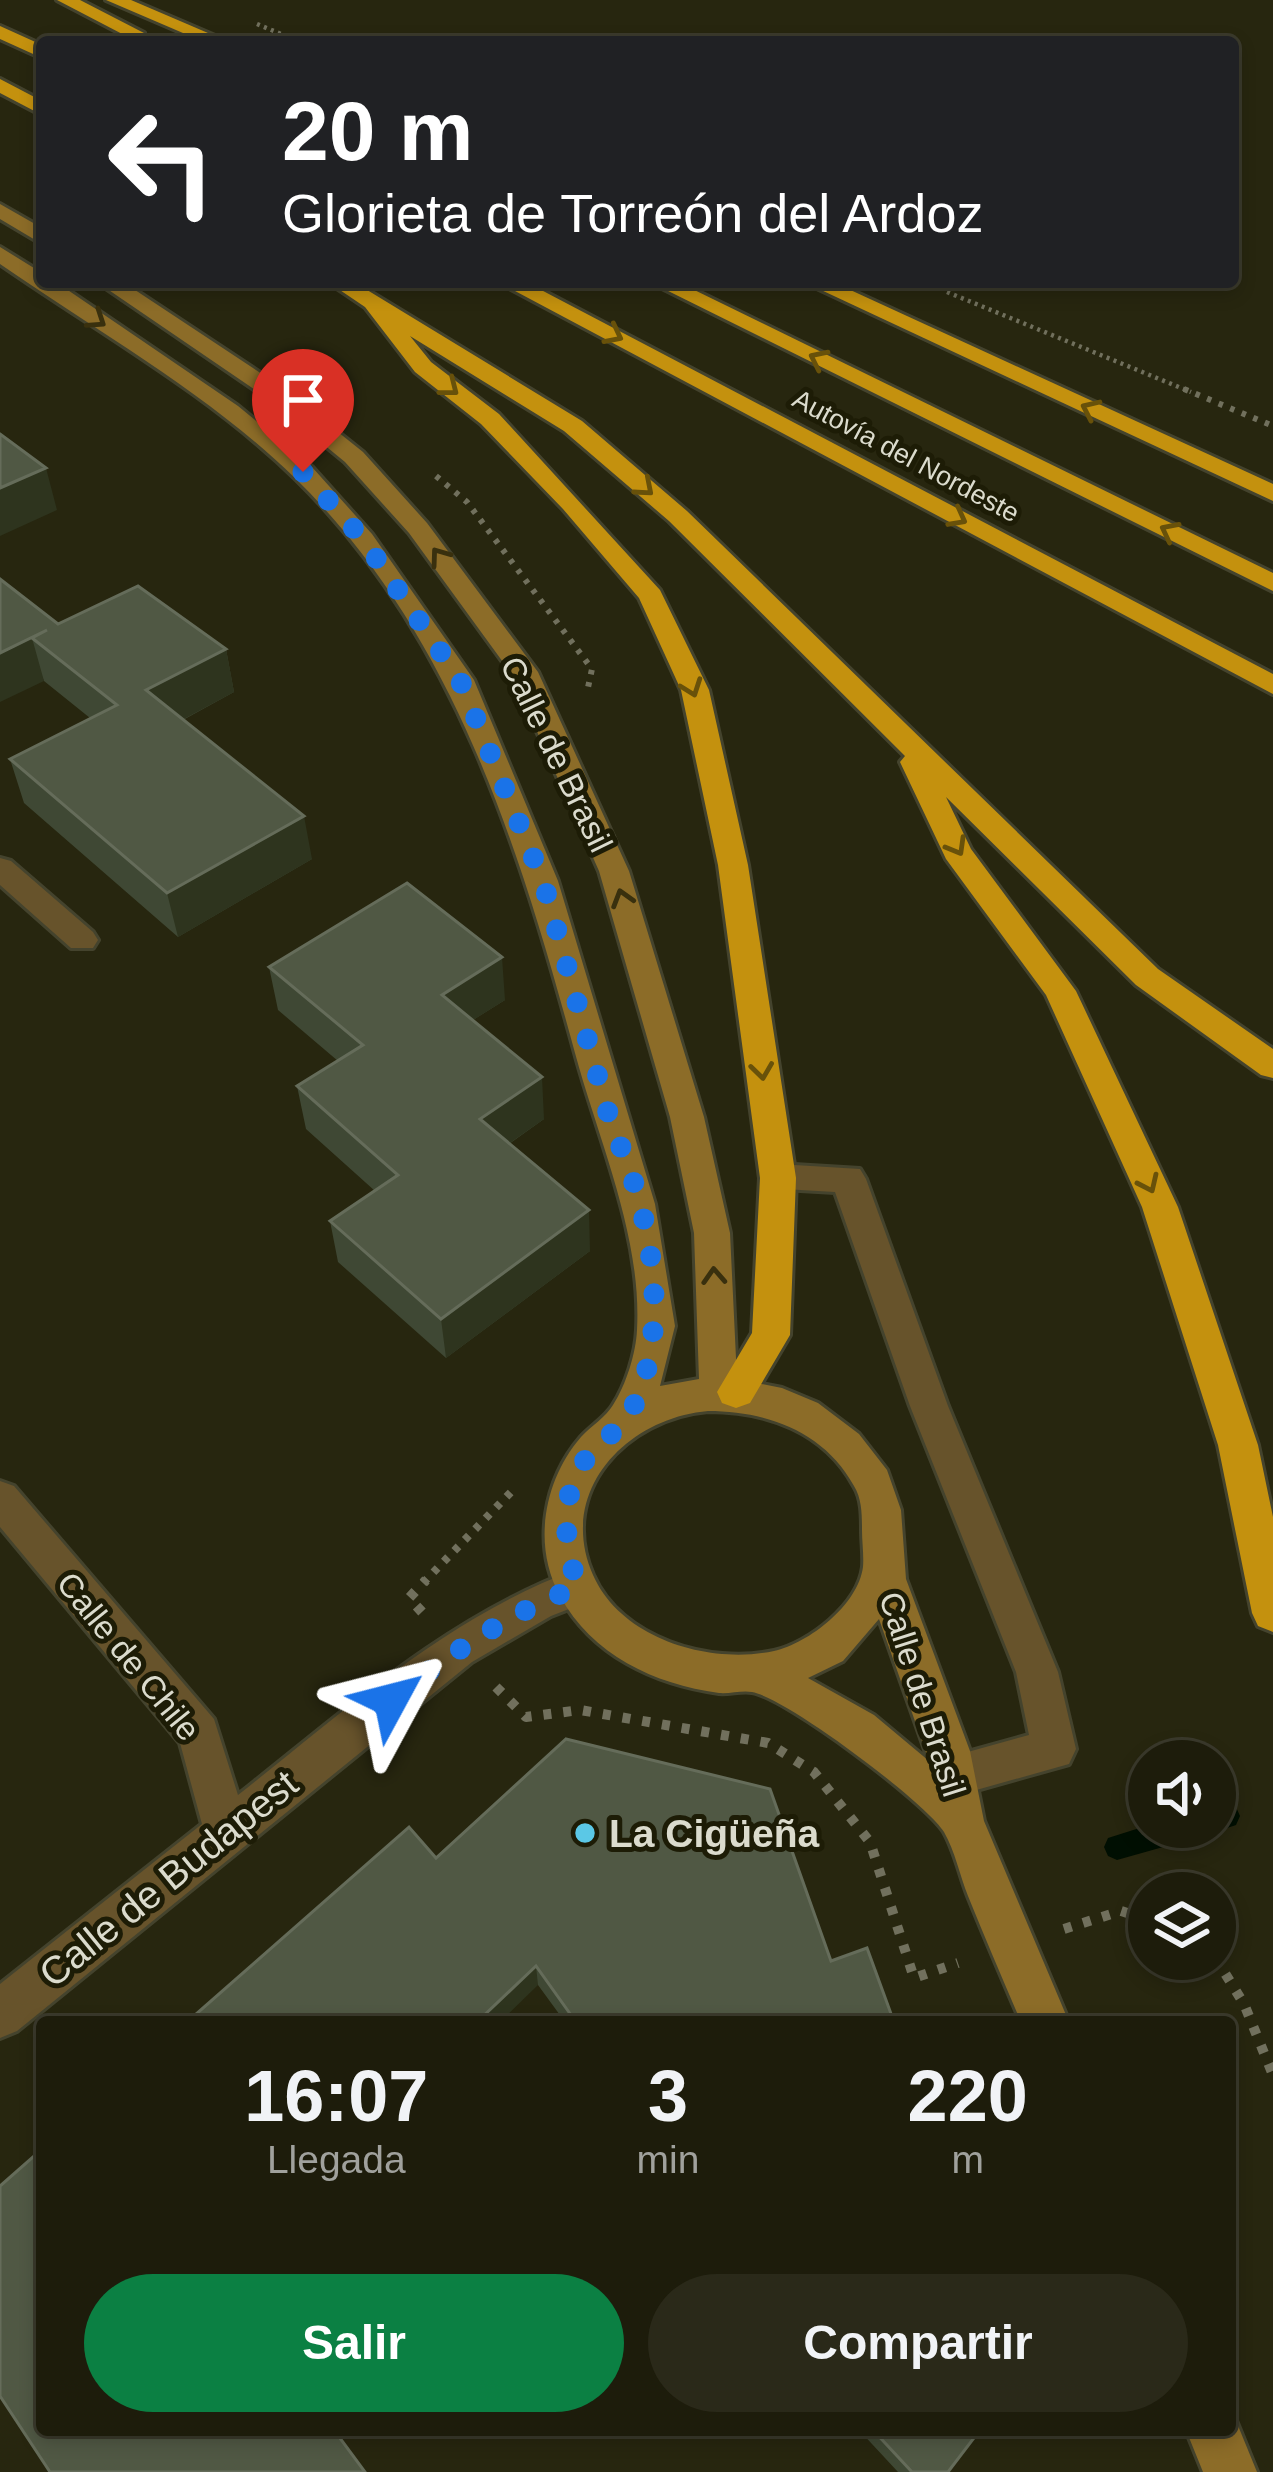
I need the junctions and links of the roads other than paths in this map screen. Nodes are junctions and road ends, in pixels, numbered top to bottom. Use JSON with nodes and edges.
{"nodes":[{"id":1,"x":66,"y":0,"type":"edge"},
{"id":2,"x":116,"y":0,"type":"edge"},
{"id":3,"x":0,"y":32,"type":"edge"},
{"id":4,"x":142,"y":36,"type":"edge"},
{"id":5,"x":205,"y":36,"type":"edge"},
{"id":6,"x":36,"y":49,"type":"edge"},
{"id":7,"x":0,"y":85,"type":"edge"},
{"id":8,"x":36,"y":106,"type":"edge"},
{"id":9,"x":0,"y":210,"type":"edge"},
{"id":10,"x":36,"y":234,"type":"edge"},
{"id":11,"x":0,"y":254,"type":"edge"},
{"id":12,"x":36,"y":279,"type":"edge"},
{"id":13,"x":50,"y":288,"type":"edge"},
{"id":14,"x":117,"y":288,"type":"edge"},
{"id":15,"x":349,"y":288,"type":"edge"},
{"id":16,"x":520,"y":288,"type":"edge"},
{"id":17,"x":673,"y":288,"type":"edge"},
{"id":18,"x":828,"y":288,"type":"edge"},
{"id":19,"x":372,"y":302,"type":"junction"},
{"id":20,"x":1273,"y":493,"type":"edge"},
{"id":21,"x":1273,"y":583,"type":"edge"},
{"id":22,"x":1273,"y":685,"type":"edge"},
{"id":23,"x":905,"y":742,"type":"junction"},
{"id":24,"x":0,"y":868,"type":"edge"},
{"id":25,"x":82,"y":940,"type":"dead end"},
{"id":26,"x":1273,"y":1066,"type":"edge"},
{"id":27,"x":778,"y":1178,"type":"junction"},
{"id":28,"x":728,"y":1392,"type":"junction"},
{"id":29,"x":628,"y":1418,"type":"junction"},
{"id":30,"x":0,"y":1498,"type":"edge"},
{"id":31,"x":883,"y":1571,"type":"junction"},
{"id":32,"x":578,"y":1587,"type":"junction"},
{"id":33,"x":1273,"y":1613,"type":"edge"},
{"id":34,"x":764,"y":1675,"type":"junction"},
{"id":35,"x":958,"y":1796,"type":"junction"},
{"id":36,"x":226,"y":1831,"type":"junction"},
{"id":37,"x":0,"y":2014,"type":"edge"},
{"id":38,"x":1043,"y":2016,"type":"edge"},
{"id":39,"x":1215,"y":2436,"type":"edge"},
{"id":40,"x":1230,"y":2472,"type":"edge"}],
"edges":[{"from":1,"to":4,"type":"highway"},
{"from":2,"to":5,"type":"highway"},
{"from":3,"to":6,"type":"highway"},
{"from":7,"to":8,"type":"highway"},
{"from":9,"to":10,"type":"street"},
{"from":11,"to":12,"type":"street","name":"Calle de Brasil","one_way":true},
{"from":13,"to":29,"type":"street","name":"Calle de Brasil","one_way":true},
{"from":28,"to":14,"type":"street","name":"Calle de Brasil","one_way":true},
{"from":15,"to":19,"type":"highway"},
{"from":16,"to":22,"type":"highway","name":"Autovía del Nordeste","one_way":true},
{"from":21,"to":17,"type":"highway","name":"Autovía del Nordeste","one_way":true},
{"from":20,"to":18,"type":"highway","one_way":true},
{"from":19,"to":23,"type":"highway","one_way":true},
{"from":19,"to":27,"type":"highway","one_way":true},
{"from":23,"to":26,"type":"highway"},
{"from":23,"to":33,"type":"highway","one_way":true},
{"from":24,"to":25,"type":"street"},
{"from":27,"to":28,"type":"highway"},
{"from":27,"to":35,"type":"street"},
{"from":28,"to":29,"type":"street"},
{"from":28,"to":31,"type":"street"},
{"from":29,"to":32,"type":"street"},
{"from":30,"to":36,"type":"street","name":"Calle de Chile"},
{"from":31,"to":34,"type":"street"},
{"from":31,"to":35,"type":"street","name":"Calle de Brasil"},
{"from":32,"to":34,"type":"street"},
{"from":32,"to":36,"type":"street","name":"Calle de Budapest"},
{"from":34,"to":35,"type":"street","name":"Calle de Brasil"},
{"from":35,"to":38,"type":"street","name":"Calle de Brasil"},
{"from":36,"to":37,"type":"street","name":"Calle de Budapest"},
{"from":39,"to":40,"type":"street"}]}
